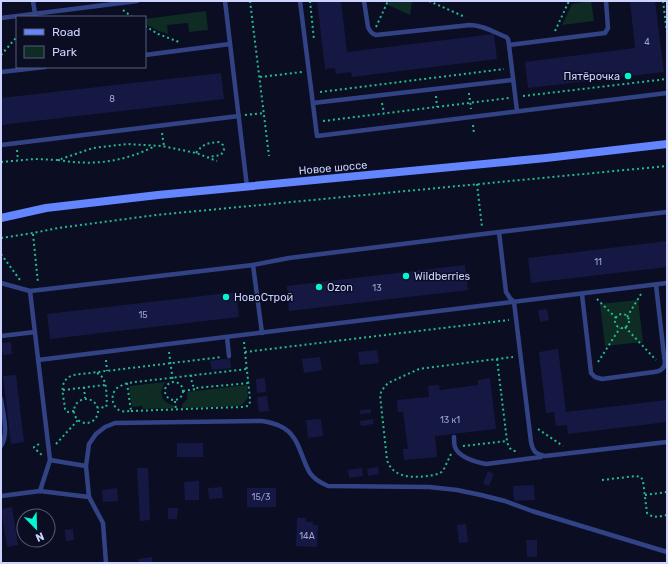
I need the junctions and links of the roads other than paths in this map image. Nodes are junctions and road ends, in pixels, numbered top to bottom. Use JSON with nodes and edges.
{"nodes":[{"id":1,"x":33,"y":1,"type":"edge"},
{"id":2,"x":137,"y":1,"type":"edge"},
{"id":3,"x":225,"y":1,"type":"edge"},
{"id":4,"x":300,"y":1,"type":"edge"},
{"id":5,"x":364,"y":1,"type":"edge"},
{"id":6,"x":606,"y":1,"type":"edge"},
{"id":7,"x":108,"y":3,"type":"edge"},
{"id":8,"x":35,"y":14,"type":"junction"},
{"id":9,"x":16,"y":16,"type":"edge"},
{"id":10,"x":18,"y":16,"type":"edge"},
{"id":11,"x":1,"y":18,"type":"edge"},
{"id":12,"x":230,"y":44,"type":"junction"},
{"id":13,"x":509,"y":45,"type":"junction"},
{"id":14,"x":146,"y":55,"type":"edge"},
{"id":15,"x":36,"y":68,"type":"edge"},
{"id":16,"x":1,"y":72,"type":"edge"},
{"id":17,"x":513,"y":80,"type":"junction"},
{"id":18,"x":667,"y":93,"type":"edge"},
{"id":19,"x":313,"y":103,"type":"junction"},
{"id":20,"x":517,"y":112,"type":"junction"},
{"id":21,"x":239,"y":116,"type":"junction"},
{"id":22,"x":667,"y":144,"type":"edge"},
{"id":23,"x":1,"y":145,"type":"edge"},
{"id":24,"x":247,"y":187,"type":"junction"},
{"id":25,"x":667,"y":212,"type":"edge"},
{"id":26,"x":1,"y":218,"type":"edge"},
{"id":27,"x":498,"y":232,"type":"junction"},
{"id":28,"x":253,"y":265,"type":"junction"},
{"id":29,"x":667,"y":283,"type":"edge"},
{"id":30,"x":1,"y":284,"type":"edge"},
{"id":31,"x":656,"y":284,"type":"junction"},
{"id":32,"x":30,"y":291,"type":"junction"},
{"id":33,"x":582,"y":294,"type":"junction"},
{"id":34,"x":514,"y":302,"type":"junction"},
{"id":35,"x":34,"y":332,"type":"junction"},
{"id":36,"x":262,"y":333,"type":"junction"},
{"id":37,"x":1,"y":336,"type":"edge"},
{"id":38,"x":226,"y":337,"type":"junction"},
{"id":39,"x":229,"y":356,"type":"road end"},
{"id":40,"x":38,"y":360,"type":"junction"},
{"id":41,"x":1,"y":400,"type":"edge"},
{"id":42,"x":454,"y":437,"type":"dead end"},
{"id":43,"x":667,"y":442,"type":"edge"},
{"id":44,"x":1,"y":446,"type":"edge"},
{"id":45,"x":545,"y":456,"type":"junction"},
{"id":46,"x":50,"y":460,"type":"junction"},
{"id":47,"x":86,"y":466,"type":"junction"},
{"id":48,"x":40,"y":491,"type":"junction"},
{"id":49,"x":1,"y":496,"type":"edge"},
{"id":50,"x":89,"y":497,"type":"junction"},
{"id":51,"x":667,"y":552,"type":"edge"},
{"id":52,"x":106,"y":563,"type":"edge"}],
"edges":[{"from":1,"to":8,"type":"lane"},
{"from":2,"to":7,"type":"lane"},
{"from":3,"to":12,"type":"lane"},
{"from":4,"to":19,"type":"lane"},
{"from":5,"to":13,"type":"lane"},
{"from":6,"to":13,"type":"lane"},
{"from":7,"to":8,"type":"lane"},
{"from":8,"to":10,"type":"lane"},
{"from":9,"to":11,"type":"lane"},
{"from":12,"to":14,"type":"lane"},
{"from":12,"to":21,"type":"lane"},
{"from":13,"to":17,"type":"lane"},
{"from":15,"to":16,"type":"lane"},
{"from":17,"to":19,"type":"lane"},
{"from":17,"to":20,"type":"lane"},
{"from":18,"to":20,"type":"lane"},
{"from":19,"to":20,"type":"lane"},
{"from":21,"to":23,"type":"lane"},
{"from":21,"to":24,"type":"lane"},
{"from":22,"to":24,"type":"street","name":"Новое шоссе"},
{"from":24,"to":26,"type":"street","name":"Новое шоссе"},
{"from":25,"to":27,"type":"lane"},
{"from":27,"to":28,"type":"lane"},
{"from":27,"to":34,"type":"lane"},
{"from":28,"to":32,"type":"lane"},
{"from":28,"to":36,"type":"lane"},
{"from":29,"to":31,"type":"lane"},
{"from":30,"to":32,"type":"lane"},
{"from":31,"to":33,"type":"lane"},
{"from":31,"to":33,"type":"lane"},
{"from":32,"to":35,"type":"lane"},
{"from":33,"to":34,"type":"lane"},
{"from":34,"to":36,"type":"lane"},
{"from":34,"to":45,"type":"lane"},
{"from":35,"to":37,"type":"lane"},
{"from":35,"to":40,"type":"lane"},
{"from":36,"to":38,"type":"lane"},
{"from":38,"to":39,"type":"lane"},
{"from":38,"to":40,"type":"lane"},
{"from":40,"to":46,"type":"lane"},
{"from":41,"to":44,"type":"lane"},
{"from":42,"to":45,"type":"lane"},
{"from":43,"to":45,"type":"lane"},
{"from":46,"to":47,"type":"lane"},
{"from":46,"to":48,"type":"lane"},
{"from":47,"to":50,"type":"lane"},
{"from":47,"to":51,"type":"lane"},
{"from":48,"to":49,"type":"lane"},
{"from":48,"to":50,"type":"lane"},
{"from":50,"to":52,"type":"lane"}]}
